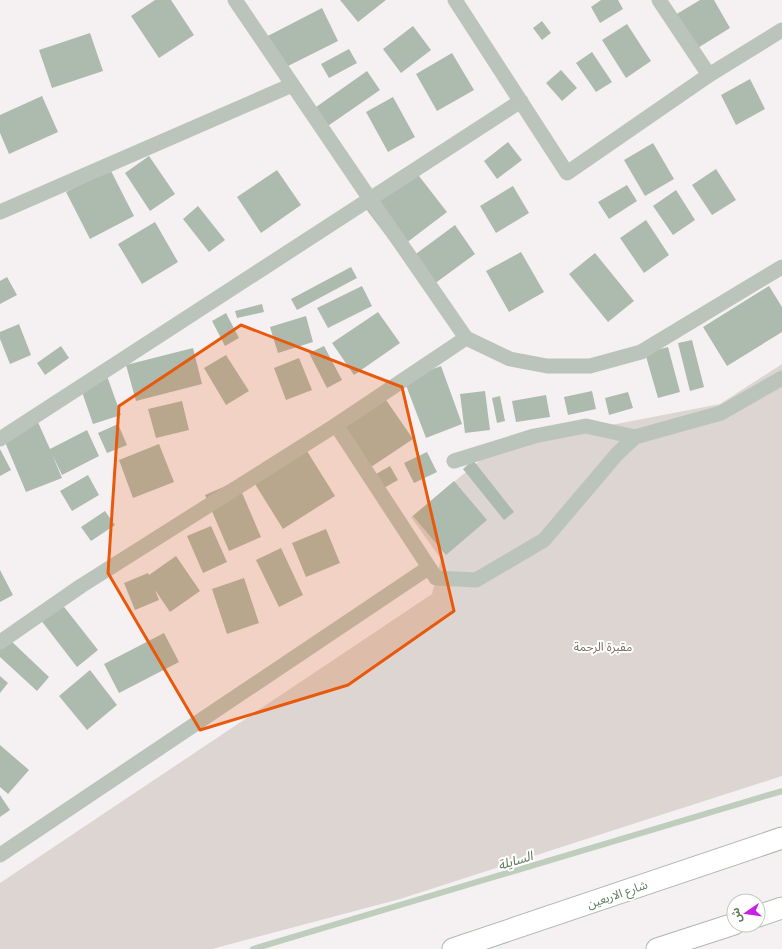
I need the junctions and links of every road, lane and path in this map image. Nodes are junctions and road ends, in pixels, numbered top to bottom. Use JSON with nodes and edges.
{"nodes":[{"id":1,"x":235,"y":0,"type":"edge"},
{"id":2,"x":455,"y":0,"type":"edge"},
{"id":3,"x":659,"y":0,"type":"edge"},
{"id":4,"x":782,"y":30,"type":"edge"},
{"id":5,"x":709,"y":76,"type":"junction"},
{"id":6,"x":292,"y":85,"type":"junction"},
{"id":7,"x":521,"y":101,"type":"junction"},
{"id":8,"x":370,"y":200,"type":"junction"},
{"id":9,"x":0,"y":212,"type":"edge"},
{"id":10,"x":782,"y":267,"type":"edge"},
{"id":11,"x":466,"y":338,"type":"junction"},
{"id":12,"x":782,"y":378,"type":"edge"},
{"id":13,"x":336,"y":425,"type":"junction"},
{"id":14,"x":635,"y":437,"type":"junction"},
{"id":15,"x":0,"y":439,"type":"edge"},
{"id":16,"x":454,"y":461,"type":"dead end"},
{"id":17,"x":428,"y":568,"type":"junction"},
{"id":18,"x":0,"y":642,"type":"edge"},
{"id":19,"x":782,"y":838,"type":"edge"},
{"id":20,"x":0,"y":854,"type":"edge"},
{"id":21,"x":782,"y":908,"type":"edge"},
{"id":22,"x":766,"y":913,"type":"edge"},
{"id":23,"x":726,"y":927,"type":"edge"},
{"id":24,"x":453,"y":949,"type":"edge"},
{"id":25,"x":657,"y":949,"type":"edge"}],
"edges":[{"from":1,"to":6,"type":"street"},
{"from":2,"to":7,"type":"street"},
{"from":3,"to":5,"type":"street"},
{"from":4,"to":5,"type":"street"},
{"from":5,"to":7,"type":"street"},
{"from":6,"to":8,"type":"street"},
{"from":6,"to":9,"type":"street"},
{"from":7,"to":8,"type":"street"},
{"from":8,"to":11,"type":"street"},
{"from":8,"to":15,"type":"street"},
{"from":10,"to":11,"type":"street"},
{"from":11,"to":13,"type":"street"},
{"from":12,"to":14,"type":"street"},
{"from":13,"to":17,"type":"street"},
{"from":13,"to":18,"type":"street"},
{"from":14,"to":16,"type":"street"},
{"from":14,"to":17,"type":"street"},
{"from":17,"to":20,"type":"street"},
{"from":19,"to":24,"type":"main road","name":"شارع الاربعين"},
{"from":21,"to":22,"type":"main road"},
{"from":23,"to":25,"type":"main road"}]}
